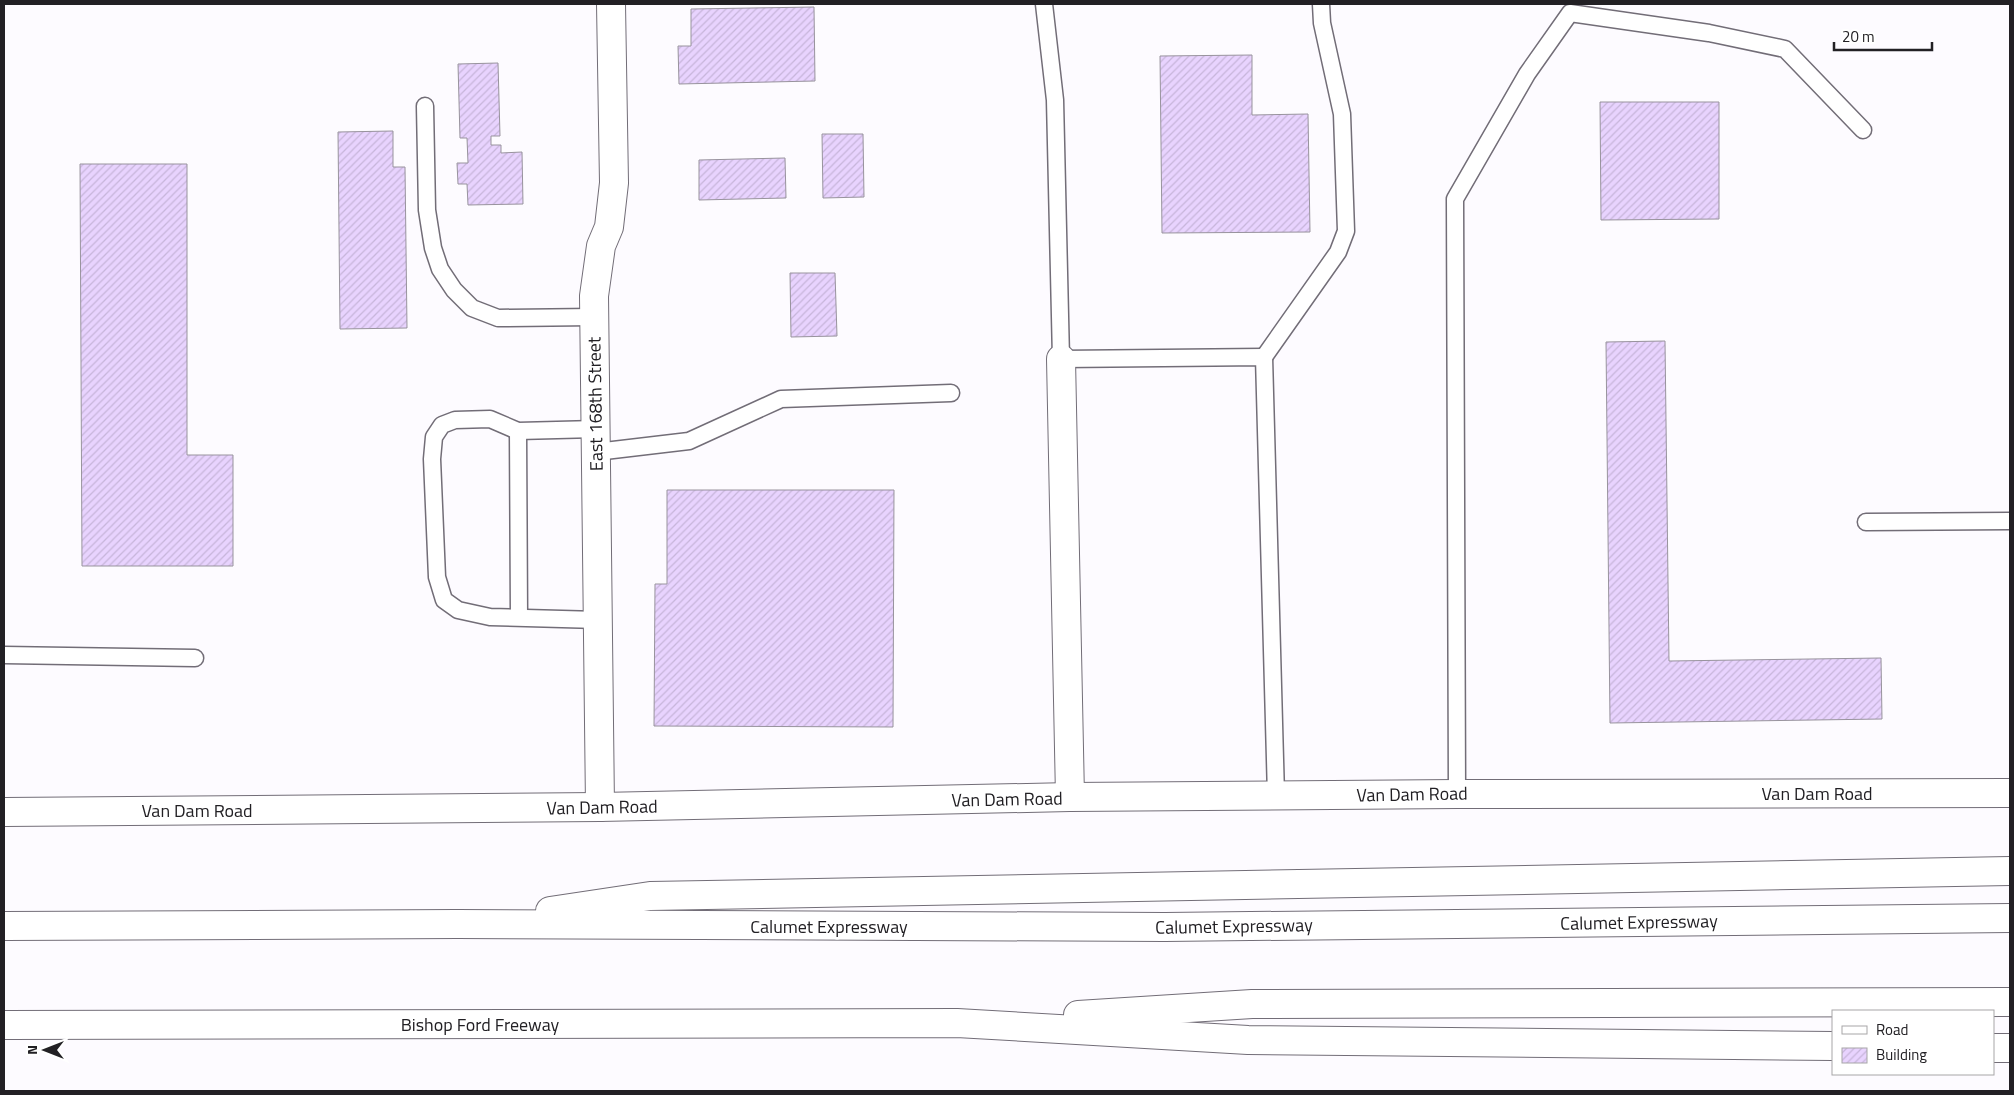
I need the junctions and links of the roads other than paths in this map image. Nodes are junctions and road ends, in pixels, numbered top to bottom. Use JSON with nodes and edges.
{"nodes":[{"id":1,"x":611,"y":4,"type":"edge"},
{"id":2,"x":1044,"y":4,"type":"edge"},
{"id":3,"x":1321,"y":4,"type":"edge"},
{"id":4,"x":425,"y":106,"type":"dead end"},
{"id":5,"x":1863,"y":130,"type":"dead end"},
{"id":6,"x":594,"y":317,"type":"junction"},
{"id":7,"x":1264,"y":357,"type":"junction"},
{"id":8,"x":1060,"y":359,"type":"junction"},
{"id":9,"x":951,"y":393,"type":"dead end"},
{"id":10,"x":518,"y":431,"type":"junction"},
{"id":11,"x":596,"y":440,"type":"junction"},
{"id":12,"x":2010,"y":521,"type":"edge"},
{"id":13,"x":1866,"y":522,"type":"dead end"},
{"id":14,"x":519,"y":618,"type":"junction"},
{"id":15,"x":598,"y":620,"type":"junction"},
{"id":16,"x":4,"y":655,"type":"edge"},
{"id":17,"x":195,"y":658,"type":"dead end"},
{"id":18,"x":2010,"y":793,"type":"edge"},
{"id":19,"x":1457,"y":794,"type":"junction"},
{"id":20,"x":1276,"y":796,"type":"junction"},
{"id":21,"x":1070,"y":797,"type":"junction"},
{"id":22,"x":600,"y":808,"type":"junction"},
{"id":23,"x":4,"y":812,"type":"edge"},
{"id":24,"x":2010,"y":871,"type":"edge"},
{"id":25,"x":2010,"y":918,"type":"edge"},
{"id":26,"x":457,"y":924,"type":"junction"},
{"id":27,"x":4,"y":926,"type":"edge"},
{"id":28,"x":2010,"y":1002,"type":"edge"},
{"id":29,"x":957,"y":1023,"type":"junction"},
{"id":30,"x":4,"y":1025,"type":"edge"},
{"id":31,"x":1832,"y":1046,"type":"edge"},
{"id":32,"x":1994,"y":1048,"type":"edge"},
{"id":33,"x":2010,"y":1048,"type":"edge"}],
"edges":[{"from":1,"to":6,"type":"main road","name":"East 168th Street"},
{"from":2,"to":8,"type":"lane"},
{"from":3,"to":7,"type":"lane"},
{"from":4,"to":6,"type":"lane"},
{"from":5,"to":19,"type":"lane"},
{"from":6,"to":11,"type":"main road","name":"East 168th Street"},
{"from":7,"to":8,"type":"lane"},
{"from":7,"to":20,"type":"lane"},
{"from":8,"to":21,"type":"main road"},
{"from":9,"to":11,"type":"lane"},
{"from":10,"to":11,"type":"lane"},
{"from":10,"to":14,"type":"lane"},
{"from":10,"to":14,"type":"lane"},
{"from":11,"to":15,"type":"main road","name":"East 168th Street"},
{"from":12,"to":13,"type":"lane"},
{"from":14,"to":15,"type":"lane"},
{"from":15,"to":22,"type":"main road","name":"East 168th Street"},
{"from":16,"to":17,"type":"lane"},
{"from":18,"to":19,"type":"main road","name":"Van Dam Road"},
{"from":19,"to":20,"type":"main road","name":"Van Dam Road"},
{"from":20,"to":21,"type":"main road","name":"Van Dam Road"},
{"from":21,"to":22,"type":"main road","name":"Van Dam Road"},
{"from":22,"to":23,"type":"main road","name":"Van Dam Road"},
{"from":24,"to":26,"type":"main road"},
{"from":25,"to":26,"type":"main road","name":"Calumet Expressway"},
{"from":26,"to":27,"type":"main road"},
{"from":28,"to":29,"type":"main road"},
{"from":29,"to":30,"type":"main road","name":"Bishop Ford Freeway"},
{"from":29,"to":31,"type":"main road"},
{"from":32,"to":33,"type":"main road"}]}
